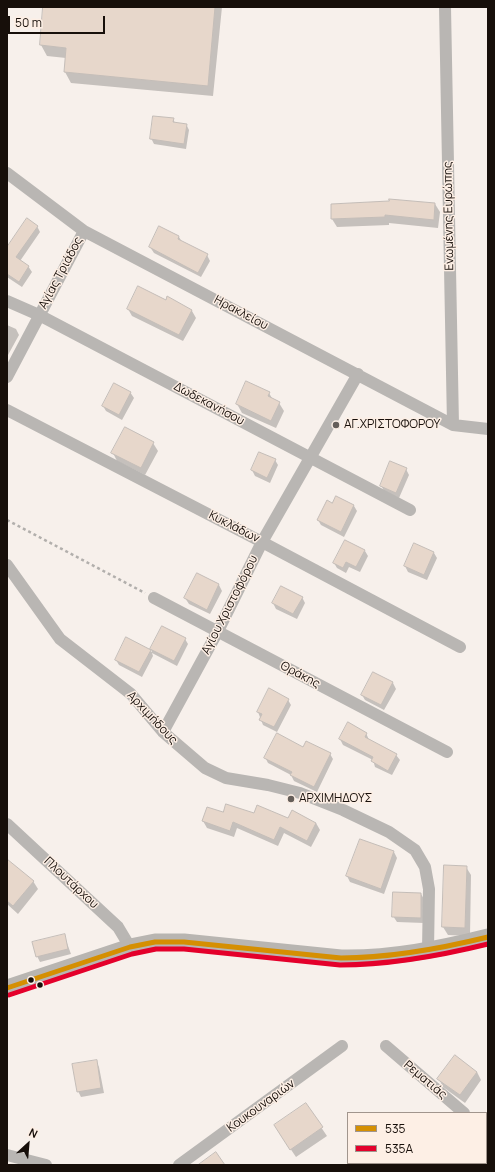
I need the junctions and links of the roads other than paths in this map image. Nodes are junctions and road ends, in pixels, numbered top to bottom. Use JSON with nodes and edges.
{"nodes":[{"id":1,"x":445,"y":7,"type":"edge"},
{"id":2,"x":7,"y":173,"type":"edge"},
{"id":3,"x":84,"y":231,"type":"junction"},
{"id":4,"x":7,"y":301,"type":"edge"},
{"id":5,"x":39,"y":315,"type":"junction"},
{"id":6,"x":358,"y":374,"type":"junction"},
{"id":7,"x":7,"y":377,"type":"edge"},
{"id":8,"x":7,"y":410,"type":"edge"},
{"id":9,"x":453,"y":425,"type":"junction"},
{"id":10,"x":488,"y":429,"type":"edge"},
{"id":11,"x":309,"y":457,"type":"junction"},
{"id":12,"x":410,"y":510,"type":"dead end"},
{"id":13,"x":262,"y":542,"type":"junction"},
{"id":14,"x":7,"y":565,"type":"edge"},
{"id":15,"x":154,"y":598,"type":"road end"},
{"id":16,"x":218,"y":632,"type":"junction"},
{"id":17,"x":460,"y":647,"type":"dead end"},
{"id":18,"x":163,"y":732,"type":"junction"},
{"id":19,"x":447,"y":752,"type":"dead end"},
{"id":20,"x":7,"y":824,"type":"edge"},
{"id":21,"x":488,"y":937,"type":"edge"},
{"id":22,"x":130,"y":947,"type":"junction"},
{"id":23,"x":428,"y":950,"type":"junction"},
{"id":24,"x":7,"y":988,"type":"edge"},
{"id":25,"x":342,"y":1046,"type":"dead end"},
{"id":26,"x":386,"y":1046,"type":"dead end"},
{"id":27,"x":463,"y":1112,"type":"edge"},
{"id":28,"x":7,"y":1155,"type":"edge"},
{"id":29,"x":46,"y":1165,"type":"edge"},
{"id":30,"x":179,"y":1165,"type":"edge"}],
"edges":[{"from":1,"to":9,"type":"street","name":"Ενωμένης Ευρώπης"},
{"from":2,"to":3,"type":"street","name":"Ηρακλείου"},
{"from":3,"to":5,"type":"street","name":"Αγίας Τριάδος"},
{"from":3,"to":6,"type":"street","name":"Ηρακλείου"},
{"from":4,"to":5,"type":"street","name":"Δωδεκανήσου"},
{"from":5,"to":7,"type":"street","name":"Αγίας Τριάδος"},
{"from":5,"to":11,"type":"street","name":"Δωδεκανήσου"},
{"from":6,"to":9,"type":"street","name":"Ηρακλείου"},
{"from":6,"to":11,"type":"street","name":"Αγίου Χριστοφόρου"},
{"from":8,"to":13,"type":"street","name":"Κυκλάδων"},
{"from":9,"to":10,"type":"street","name":"Ηρακλείου"},
{"from":11,"to":12,"type":"street","name":"Δωδεκανήσου"},
{"from":11,"to":13,"type":"street","name":"Αγίου Χριστοφόρου"},
{"from":13,"to":16,"type":"street","name":"Αγίου Χριστοφόρου"},
{"from":13,"to":17,"type":"street","name":"Κυκλάδων"},
{"from":14,"to":18,"type":"street","name":"Αρχιμήδους"},
{"from":15,"to":16,"type":"street","name":"Θράκης"},
{"from":16,"to":18,"type":"street","name":"Αγίου Χριστοφόρου"},
{"from":16,"to":19,"type":"street","name":"Θράκης"},
{"from":18,"to":23,"type":"street","name":"Αρχιμήδους"},
{"from":20,"to":22,"type":"street","name":"Πλουτάρχου"},
{"from":21,"to":23,"type":"street"},
{"from":22,"to":23,"type":"street"},
{"from":22,"to":24,"type":"street"},
{"from":25,"to":30,"type":"street","name":"Κουκουναριών"},
{"from":26,"to":27,"type":"street","name":"Ρεματιάς"},
{"from":28,"to":29,"type":"street"}]}
